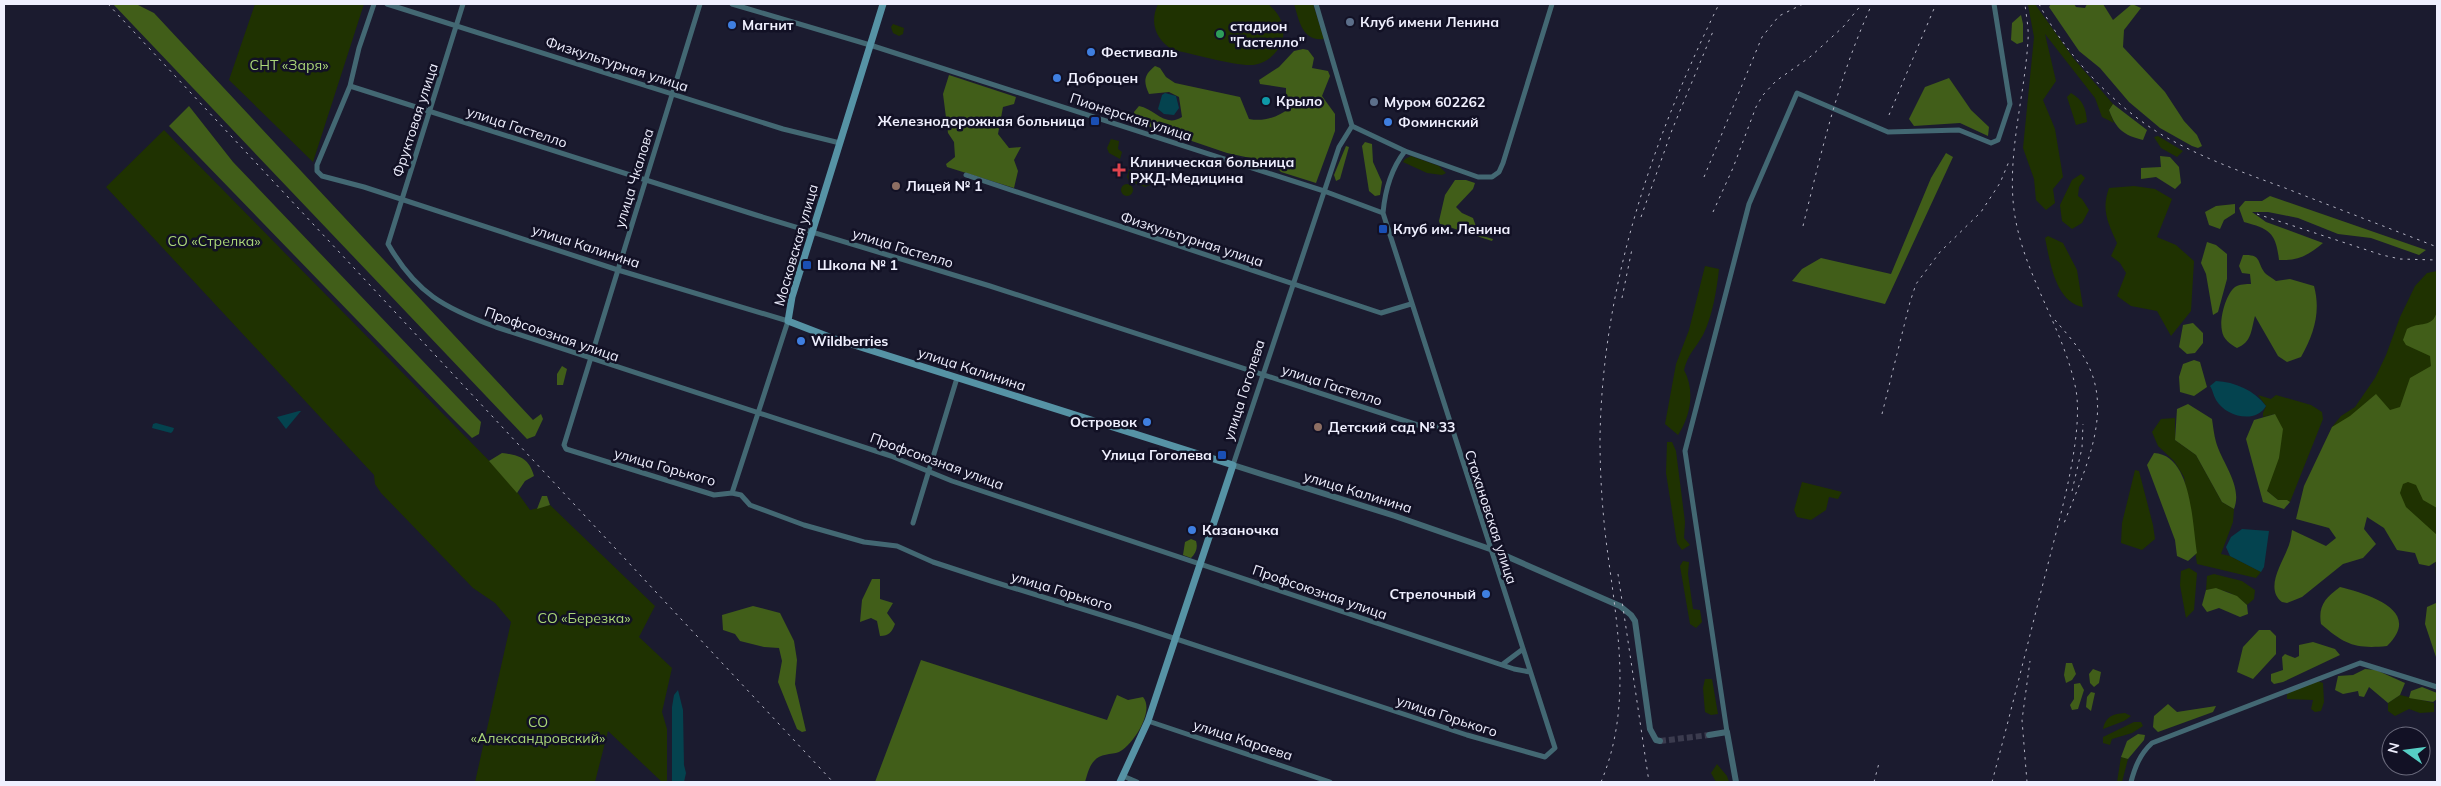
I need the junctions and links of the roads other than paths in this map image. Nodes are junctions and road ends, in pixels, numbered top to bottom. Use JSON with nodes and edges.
{"nodes":[{"id":1,"x":374,"y":4,"type":"edge"},
{"id":2,"x":387,"y":4,"type":"edge"},
{"id":3,"x":463,"y":4,"type":"edge"},
{"id":4,"x":700,"y":4,"type":"edge"},
{"id":5,"x":732,"y":4,"type":"edge"},
{"id":6,"x":883,"y":4,"type":"edge"},
{"id":7,"x":1316,"y":4,"type":"edge"},
{"id":8,"x":1552,"y":4,"type":"edge"},
{"id":9,"x":1994,"y":4,"type":"edge"},
{"id":10,"x":456,"y":25,"type":"junction"},
{"id":11,"x":870,"y":44,"type":"junction"},
{"id":12,"x":350,"y":86,"type":"junction"},
{"id":13,"x":672,"y":93,"type":"junction"},
{"id":14,"x":430,"y":111,"type":"junction"},
{"id":15,"x":1352,"y":126,"type":"junction"},
{"id":16,"x":840,"y":143,"type":"junction"},
{"id":17,"x":1406,"y":151,"type":"junction"},
{"id":18,"x":966,"y":175,"type":"dead end"},
{"id":19,"x":646,"y":180,"type":"junction"},
{"id":20,"x":1324,"y":191,"type":"junction"},
{"id":21,"x":402,"y":199,"type":"junction"},
{"id":22,"x":1383,"y":213,"type":"junction"},
{"id":23,"x":813,"y":232,"type":"junction"},
{"id":24,"x":388,"y":244,"type":"joint"},
{"id":25,"x":618,"y":270,"type":"junction"},
{"id":26,"x":1293,"y":283,"type":"junction"},
{"id":27,"x":1411,"y":304,"type":"junction"},
{"id":28,"x":788,"y":321,"type":"junction"},
{"id":29,"x":590,"y":359,"type":"junction"},
{"id":30,"x":1263,"y":375,"type":"junction"},
{"id":31,"x":957,"y":378,"type":"junction"},
{"id":32,"x":758,"y":412,"type":"junction"},
{"id":33,"x":1450,"y":425,"type":"junction"},
{"id":34,"x":564,"y":445,"type":"joint"},
{"id":35,"x":1233,"y":465,"type":"junction"},
{"id":36,"x":930,"y":470,"type":"junction"},
{"id":37,"x":732,"y":492,"type":"junction"},
{"id":38,"x":913,"y":524,"type":"dead end"},
{"id":39,"x":1490,"y":549,"type":"junction"},
{"id":40,"x":1202,"y":564,"type":"junction"},
{"id":41,"x":1176,"y":639,"type":"junction"},
{"id":42,"x":1523,"y":649,"type":"junction"},
{"id":43,"x":1503,"y":664,"type":"junction"},
{"id":44,"x":1530,"y":672,"type":"junction"},
{"id":45,"x":2437,"y":687,"type":"edge"},
{"id":46,"x":1148,"y":721,"type":"junction"},
{"id":47,"x":1727,"y":732,"type":"junction"},
{"id":48,"x":1709,"y":734,"type":"tunnel mouth"},
{"id":49,"x":1660,"y":741,"type":"dead end"},
{"id":50,"x":1555,"y":748,"type":"joint"},
{"id":51,"x":1121,"y":779,"type":"edge"},
{"id":52,"x":1138,"y":782,"type":"edge"},
{"id":53,"x":1330,"y":782,"type":"edge"},
{"id":54,"x":1736,"y":782,"type":"edge"},
{"id":55,"x":2131,"y":782,"type":"edge"}],
"edges":[{"from":1,"to":12,"type":"street"},
{"from":2,"to":10,"type":"street","name":"Физкультурная улица"},
{"from":3,"to":10,"type":"street","name":"Фруктовая улица"},
{"from":4,"to":13,"type":"street","name":"улица Чкалова"},
{"from":5,"to":11,"type":"street","name":"Пионерская улица"},
{"from":6,"to":11,"type":"main road","name":"Московская улица"},
{"from":7,"to":15,"type":"street"},
{"from":8,"to":17,"type":"street"},
{"from":9,"to":47,"type":"street"},
{"from":10,"to":13,"type":"street","name":"Физкультурная улица"},
{"from":10,"to":14,"type":"street","name":"Фруктовая улица"},
{"from":11,"to":16,"type":"main road","name":"Московская улица"},
{"from":11,"to":20,"type":"street","name":"Пионерская улица"},
{"from":12,"to":14,"type":"street","name":"улица Гастелло"},
{"from":12,"to":21,"type":"street","name":"улица Калинина"},
{"from":13,"to":16,"type":"street","name":"Физкультурная улица"},
{"from":13,"to":19,"type":"street","name":"улица Чкалова"},
{"from":14,"to":19,"type":"street","name":"улица Гастелло"},
{"from":14,"to":21,"type":"street","name":"Фруктовая улица"},
{"from":15,"to":17,"type":"street"},
{"from":15,"to":20,"type":"street","name":"улица Гоголева"},
{"from":16,"to":23,"type":"main road","name":"Московская улица"},
{"from":17,"to":22,"type":"street","name":"Стахановская улица"},
{"from":18,"to":26,"type":"street","name":"Физкультурная улица"},
{"from":19,"to":23,"type":"street","name":"улица Гастелло"},
{"from":19,"to":25,"type":"street","name":"улица Чкалова"},
{"from":20,"to":22,"type":"street","name":"Пионерская улица"},
{"from":20,"to":26,"type":"street","name":"улица Гоголева"},
{"from":21,"to":24,"type":"street","name":"Фруктовая улица"},
{"from":21,"to":25,"type":"street","name":"улица Калинина"},
{"from":22,"to":27,"type":"street","name":"Стахановская улица"},
{"from":23,"to":28,"type":"main road","name":"Московская улица"},
{"from":23,"to":30,"type":"street","name":"улица Гастелло"},
{"from":24,"to":29,"type":"street","name":"Профсоюзная улица"},
{"from":25,"to":28,"type":"street","name":"улица Калинина"},
{"from":25,"to":29,"type":"street","name":"улица Чкалова"},
{"from":26,"to":27,"type":"street","name":"Физкультурная улица"},
{"from":26,"to":30,"type":"street","name":"улица Гоголева"},
{"from":27,"to":33,"type":"street","name":"Стахановская улица"},
{"from":28,"to":31,"type":"main road","name":"улица Калинина"},
{"from":28,"to":32,"type":"street","name":"Московская улица"},
{"from":29,"to":32,"type":"street","name":"Профсоюзная улица"},
{"from":29,"to":34,"type":"street","name":"улица Чкалова"},
{"from":30,"to":33,"type":"street","name":"улица Гастелло"},
{"from":30,"to":35,"type":"street","name":"улица Гоголева"},
{"from":31,"to":35,"type":"main road","name":"улица Калинина"},
{"from":31,"to":36,"type":"street"},
{"from":32,"to":36,"type":"street","name":"Профсоюзная улица"},
{"from":32,"to":37,"type":"street","name":"Московская улица"},
{"from":33,"to":39,"type":"street","name":"Стахановская улица"},
{"from":34,"to":37,"type":"street","name":"улица Горького"},
{"from":35,"to":39,"type":"street","name":"улица Калинина"},
{"from":35,"to":40,"type":"main road","name":"улица Гоголева"},
{"from":36,"to":38,"type":"street"},
{"from":36,"to":40,"type":"street","name":"Профсоюзная улица"},
{"from":37,"to":41,"type":"street","name":"улица Горького"},
{"from":39,"to":42,"type":"street","name":"Стахановская улица"},
{"from":39,"to":49,"type":"street","name":"улица Калинина"},
{"from":40,"to":41,"type":"main road","name":"улица Гоголева"},
{"from":40,"to":43,"type":"street","name":"Профсоюзная улица"},
{"from":41,"to":46,"type":"main road","name":"улица Гоголева"},
{"from":41,"to":50,"type":"street","name":"улица Горького"},
{"from":42,"to":43,"type":"street"},
{"from":42,"to":44,"type":"street","name":"Стахановская улица"},
{"from":43,"to":44,"type":"street","name":"Профсоюзная улица"},
{"from":44,"to":50,"type":"street","name":"Стахановская улица"},
{"from":45,"to":55,"type":"street"},
{"from":46,"to":51,"type":"main road","name":"улица Гоголева"},
{"from":46,"to":53,"type":"street","name":"улица Караева"},
{"from":47,"to":48,"type":"street"},
{"from":47,"to":54,"type":"street"},
{"from":51,"to":52,"type":"street"}]}
